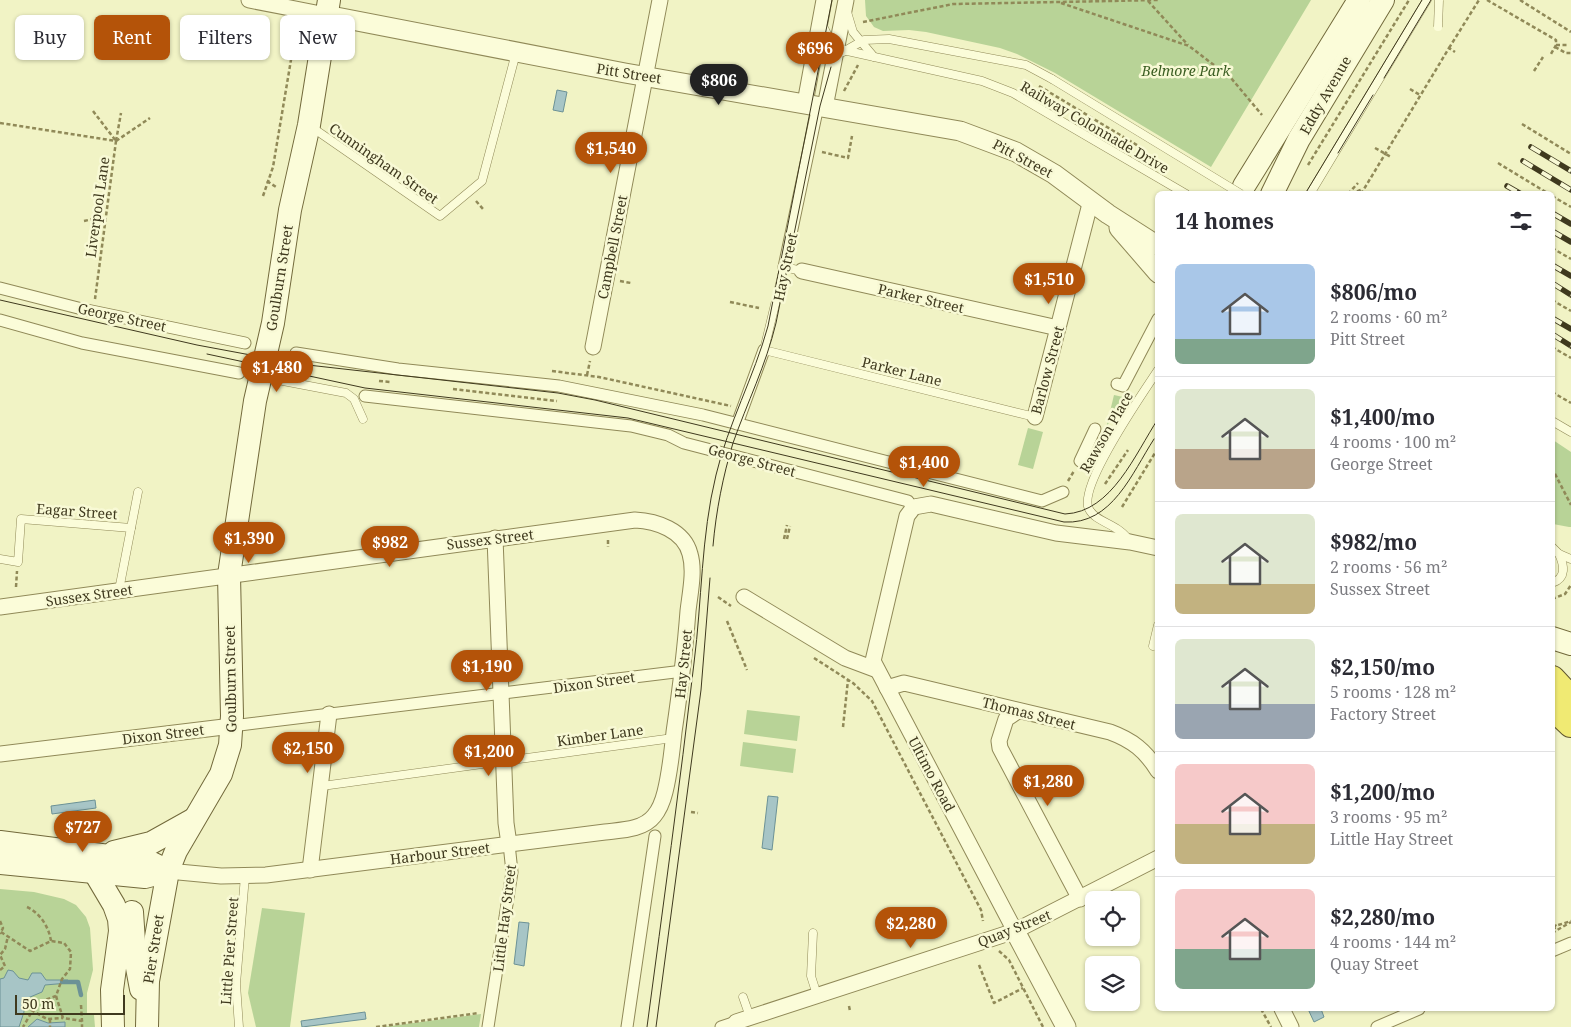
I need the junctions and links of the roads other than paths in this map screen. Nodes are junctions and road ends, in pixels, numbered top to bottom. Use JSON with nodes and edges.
{"nodes":[{"id":1,"x":249,"y":0,"type":"edge"},
{"id":2,"x":660,"y":0,"type":"edge"},
{"id":3,"x":824,"y":0,"type":"edge"},
{"id":4,"x":846,"y":0,"type":"edge"},
{"id":5,"x":1359,"y":0,"type":"edge"},
{"id":6,"x":1383,"y":0,"type":"edge"},
{"id":7,"x":1427,"y":0,"type":"edge"},
{"id":8,"x":1439,"y":0,"type":"edge"},
{"id":9,"x":328,"y":8,"type":"edge"},
{"id":10,"x":821,"y":18,"type":"junction"},
{"id":11,"x":1438,"y":27,"type":"dead end"},
{"id":12,"x":860,"y":42,"type":"junction"},
{"id":13,"x":840,"y":48,"type":"junction"},
{"id":14,"x":516,"y":53,"type":"junction"},
{"id":15,"x":874,"y":56,"type":"junction"},
{"id":16,"x":646,"y":76,"type":"junction"},
{"id":17,"x":816,"y":105,"type":"junction"},
{"id":18,"x":309,"y":125,"type":"junction"},
{"id":19,"x":1242,"y":190,"type":"edge"},
{"id":20,"x":1181,"y":191,"type":"edge"},
{"id":21,"x":1273,"y":191,"type":"edge"},
{"id":22,"x":1312,"y":191,"type":"edge"},
{"id":23,"x":1091,"y":200,"type":"junction"},
{"id":24,"x":1108,"y":214,"type":"junction"},
{"id":25,"x":1153,"y":241,"type":"edge"},
{"id":26,"x":1155,"y":253,"type":"edge"},
{"id":27,"x":784,"y":267,"type":"junction"},
{"id":28,"x":802,"y":272,"type":"joint"},
{"id":29,"x":0,"y":288,"type":"edge"},
{"id":30,"x":0,"y":320,"type":"edge"},
{"id":31,"x":1155,"y":325,"type":"edge"},
{"id":32,"x":1058,"y":328,"type":"junction"},
{"id":33,"x":245,"y":343,"type":"dead end"},
{"id":34,"x":593,"y":347,"type":"dead end"},
{"id":35,"x":764,"y":350,"type":"junction"},
{"id":36,"x":296,"y":353,"type":"dead end"},
{"id":37,"x":239,"y":373,"type":"dead end"},
{"id":38,"x":1155,"y":375,"type":"edge"},
{"id":39,"x":261,"y":376,"type":"junction"},
{"id":40,"x":1117,"y":384,"type":"dead end"},
{"id":41,"x":365,"y":396,"type":"dead end"},
{"id":42,"x":364,"y":419,"type":"dead end"},
{"id":43,"x":1034,"y":421,"type":"joint"},
{"id":44,"x":1555,"y":423,"type":"edge"},
{"id":45,"x":736,"y":424,"type":"junction"},
{"id":46,"x":1095,"y":429,"type":"dead end"},
{"id":47,"x":1571,"y":432,"type":"edge"},
{"id":48,"x":1080,"y":461,"type":"road end"},
{"id":49,"x":138,"y":492,"type":"dead end"},
{"id":50,"x":1063,"y":492,"type":"road end"},
{"id":51,"x":912,"y":508,"type":"junction"},
{"id":52,"x":131,"y":528,"type":"junction"},
{"id":53,"x":495,"y":538,"type":"junction"},
{"id":54,"x":1130,"y":542,"type":"junction"},
{"id":55,"x":1155,"y":547,"type":"edge"},
{"id":56,"x":1555,"y":550,"type":"edge"},
{"id":57,"x":1559,"y":554,"type":"junction"},
{"id":58,"x":0,"y":559,"type":"edge"},
{"id":59,"x":1571,"y":559,"type":"edge"},
{"id":60,"x":691,"y":563,"type":"joint"},
{"id":61,"x":229,"y":575,"type":"junction"},
{"id":62,"x":1555,"y":581,"type":"edge"},
{"id":63,"x":119,"y":590,"type":"junction"},
{"id":64,"x":744,"y":597,"type":"dead end"},
{"id":65,"x":0,"y":607,"type":"edge"},
{"id":66,"x":1155,"y":638,"type":"edge"},
{"id":67,"x":1555,"y":639,"type":"edge"},
{"id":68,"x":1571,"y":644,"type":"edge"},
{"id":69,"x":1153,"y":646,"type":"dead end"},
{"id":70,"x":877,"y":670,"type":"junction"},
{"id":71,"x":683,"y":671,"type":"junction"},
{"id":72,"x":1555,"y":682,"type":"edge"},
{"id":73,"x":887,"y":688,"type":"junction"},
{"id":74,"x":502,"y":694,"type":"junction"},
{"id":75,"x":1571,"y":699,"type":"edge"},
{"id":76,"x":1555,"y":709,"type":"edge"},
{"id":77,"x":1018,"y":710,"type":"junction"},
{"id":78,"x":329,"y":714,"type":"junction"},
{"id":79,"x":1571,"y":724,"type":"edge"},
{"id":80,"x":232,"y":726,"type":"junction"},
{"id":81,"x":674,"y":738,"type":"junction"},
{"id":82,"x":0,"y":754,"type":"edge"},
{"id":83,"x":504,"y":761,"type":"junction"},
{"id":84,"x":670,"y":764,"type":"joint"},
{"id":85,"x":1155,"y":768,"type":"edge"},
{"id":86,"x":322,"y":786,"type":"junction"},
{"id":87,"x":196,"y":818,"type":"junction"},
{"id":88,"x":655,"y":836,"type":"dead end"},
{"id":89,"x":0,"y":842,"type":"edge"},
{"id":90,"x":509,"y":844,"type":"junction"},
{"id":91,"x":1155,"y":860,"type":"edge"},
{"id":92,"x":0,"y":863,"type":"edge"},
{"id":93,"x":98,"y":864,"type":"junction"},
{"id":94,"x":310,"y":870,"type":"junction"},
{"id":95,"x":168,"y":871,"type":"junction"},
{"id":96,"x":245,"y":876,"type":"junction"},
{"id":97,"x":1080,"y":899,"type":"junction"},
{"id":98,"x":1015,"y":931,"type":"junction"},
{"id":99,"x":813,"y":933,"type":"dead end"},
{"id":100,"x":1571,"y":943,"type":"edge"},
{"id":101,"x":1555,"y":950,"type":"edge"},
{"id":102,"x":143,"y":980,"type":"junction"},
{"id":103,"x":817,"y":995,"type":"junction"},
{"id":104,"x":743,"y":997,"type":"dead end"},
{"id":105,"x":1283,"y":1011,"type":"edge"},
{"id":106,"x":1414,"y":1011,"type":"edge"},
{"id":107,"x":743,"y":1019,"type":"junction"},
{"id":108,"x":112,"y":1027,"type":"edge"},
{"id":109,"x":147,"y":1027,"type":"edge"},
{"id":110,"x":239,"y":1027,"type":"edge"},
{"id":111,"x":488,"y":1027,"type":"edge"},
{"id":112,"x":627,"y":1027,"type":"edge"},
{"id":113,"x":721,"y":1027,"type":"edge"},
{"id":114,"x":1066,"y":1027,"type":"edge"},
{"id":115,"x":1291,"y":1027,"type":"edge"},
{"id":116,"x":1377,"y":1027,"type":"edge"}],
"edges":[{"from":1,"to":9,"type":"street","name":"Pitt Street"},
{"from":2,"to":16,"type":"street","name":"Campbell Street"},
{"from":3,"to":10,"type":"street","name":"Hay Street"},
{"from":4,"to":12,"type":"lane","name":"Railway Colonnade Drive"},
{"from":4,"to":13,"type":"street","name":"Hay Street"},
{"from":5,"to":19,"type":"main road","name":"Eddy Avenue"},
{"from":6,"to":21,"type":"main road","name":"Eddy Avenue"},
{"from":7,"to":22,"type":"lane"},
{"from":8,"to":11,"type":"lane","bridge":true},
{"from":9,"to":14,"type":"street","name":"Pitt Street"},
{"from":9,"to":18,"type":"main road","name":"Goulburn Street"},
{"from":10,"to":13,"type":"lane"},
{"from":10,"to":17,"type":"street","name":"Hay Street"},
{"from":12,"to":13,"type":"lane"},
{"from":12,"to":15,"type":"lane","name":"Railway Colonnade Drive"},
{"from":12,"to":19,"type":"lane","bridge":true},
{"from":13,"to":15,"type":"lane","name":"Railway Colonnade Drive"},
{"from":13,"to":17,"type":"street","name":"Hay Street"},
{"from":14,"to":16,"type":"street","name":"Pitt Street"},
{"from":14,"to":18,"type":"lane","name":"Cunningham Street"},
{"from":15,"to":20,"type":"lane","name":"Railway Colonnade Drive"},
{"from":16,"to":17,"type":"street","name":"Pitt Street"},
{"from":16,"to":34,"type":"street","name":"Campbell Street"},
{"from":17,"to":23,"type":"street","name":"Pitt Street"},
{"from":17,"to":27,"type":"street","name":"Hay Street"},
{"from":18,"to":39,"type":"main road","name":"Goulburn Street"},
{"from":23,"to":24,"type":"street","name":"Pitt Street"},
{"from":23,"to":32,"type":"street","name":"Barlow Street"},
{"from":24,"to":25,"type":"street","name":"Pitt Street"},
{"from":24,"to":25,"type":"street"},
{"from":25,"to":26,"type":"street","name":"Pitt Street"},
{"from":27,"to":28,"type":"lane","name":"Parker Street"},
{"from":27,"to":35,"type":"lane","name":"Hay Street"},
{"from":28,"to":32,"type":"street","name":"Parker Street"},
{"from":29,"to":33,"type":"street","name":"George Street"},
{"from":30,"to":37,"type":"street"},
{"from":31,"to":40,"type":"street"},
{"from":32,"to":43,"type":"street","name":"Barlow Street"},
{"from":35,"to":43,"type":"lane","name":"Parker Lane"},
{"from":35,"to":45,"type":"street","name":"Hay Street"},
{"from":36,"to":45,"type":"street"},
{"from":38,"to":54,"type":"lane","name":"Rawson Place"},
{"from":39,"to":42,"type":"lane"},
{"from":39,"to":61,"type":"main road","name":"Goulburn Street"},
{"from":41,"to":51,"type":"street","name":"George Street"},
{"from":44,"to":47,"type":"lane"},
{"from":45,"to":50,"type":"street"},
{"from":46,"to":48,"type":"street"},
{"from":49,"to":52,"type":"lane"},
{"from":51,"to":54,"type":"street"},
{"from":51,"to":70,"type":"street","name":"Ultimo Road"},
{"from":52,"to":58,"type":"lane","name":"Eagar Street"},
{"from":52,"to":63,"type":"lane"},
{"from":53,"to":60,"type":"street","name":"Sussex Street"},
{"from":53,"to":61,"type":"street","name":"Sussex Street"},
{"from":53,"to":74,"type":"street","name":"Little Hay Street"},
{"from":54,"to":55,"type":"street"},
{"from":56,"to":57,"type":"lane"},
{"from":57,"to":59,"type":"lane"},
{"from":57,"to":62,"type":"lane"},
{"from":60,"to":71,"type":"street","name":"Hay Street"},
{"from":61,"to":63,"type":"street","name":"Sussex Street"},
{"from":61,"to":80,"type":"main road","name":"Goulburn Street"},
{"from":63,"to":65,"type":"street","name":"Sussex Street"},
{"from":64,"to":70,"type":"street"},
{"from":66,"to":69,"type":"lane"},
{"from":67,"to":68,"type":"main road"},
{"from":70,"to":73,"type":"street","name":"Ultimo Road"},
{"from":71,"to":74,"type":"street","name":"Dixon Street"},
{"from":71,"to":81,"type":"street","name":"Hay Street"},
{"from":72,"to":75,"type":"highway"},
{"from":73,"to":77,"type":"street","name":"Thomas Street"},
{"from":73,"to":98,"type":"street","name":"Ultimo Road"},
{"from":74,"to":78,"type":"street","name":"Dixon Street"},
{"from":74,"to":83,"type":"street","name":"Little Hay Street"},
{"from":76,"to":79,"type":"highway"},
{"from":77,"to":85,"type":"street","name":"Thomas Street"},
{"from":77,"to":97,"type":"street"},
{"from":78,"to":80,"type":"street","name":"Dixon Street"},
{"from":78,"to":86,"type":"street"},
{"from":80,"to":82,"type":"street","name":"Dixon Street"},
{"from":80,"to":87,"type":"main road","name":"Goulburn Street"},
{"from":81,"to":83,"type":"lane","name":"Kimber Lane"},
{"from":81,"to":84,"type":"street","name":"Hay Street"},
{"from":83,"to":86,"type":"lane","name":"Kimber Lane"},
{"from":83,"to":90,"type":"street","name":"Little Hay Street"},
{"from":84,"to":90,"type":"street","name":"Harbour Street"},
{"from":86,"to":94,"type":"street"},
{"from":87,"to":93,"type":"main road"},
{"from":87,"to":95,"type":"main road","name":"Goulburn Street"},
{"from":88,"to":112,"type":"street"},
{"from":89,"to":93,"type":"main road","name":"Harbour Street"},
{"from":90,"to":94,"type":"street","name":"Harbour Street"},
{"from":90,"to":111,"type":"street","name":"Little Hay Street"},
{"from":91,"to":97,"type":"street","name":"Quay Street"},
{"from":92,"to":93,"type":"main road","name":"Harbour Street"},
{"from":93,"to":95,"type":"main road","name":"Harbour Street"},
{"from":93,"to":102,"type":"main road"},
{"from":93,"to":108,"type":"main road"},
{"from":94,"to":96,"type":"street","name":"Harbour Street"},
{"from":95,"to":96,"type":"street","name":"Harbour Street"},
{"from":95,"to":102,"type":"main road","name":"Pier Street"},
{"from":96,"to":110,"type":"lane","name":"Little Pier Street"},
{"from":97,"to":98,"type":"street","name":"Quay Street"},
{"from":98,"to":103,"type":"street","name":"Quay Street"},
{"from":98,"to":114,"type":"street","name":"Ultimo Road"},
{"from":99,"to":103,"type":"lane"},
{"from":100,"to":101,"type":"street"},
{"from":102,"to":109,"type":"main road","name":"Pier Street"},
{"from":103,"to":107,"type":"street","name":"Quay Street"},
{"from":104,"to":107,"type":"lane"},
{"from":105,"to":115,"type":"street"},
{"from":106,"to":116,"type":"street"},
{"from":107,"to":113,"type":"street","name":"Quay Street"}]}
